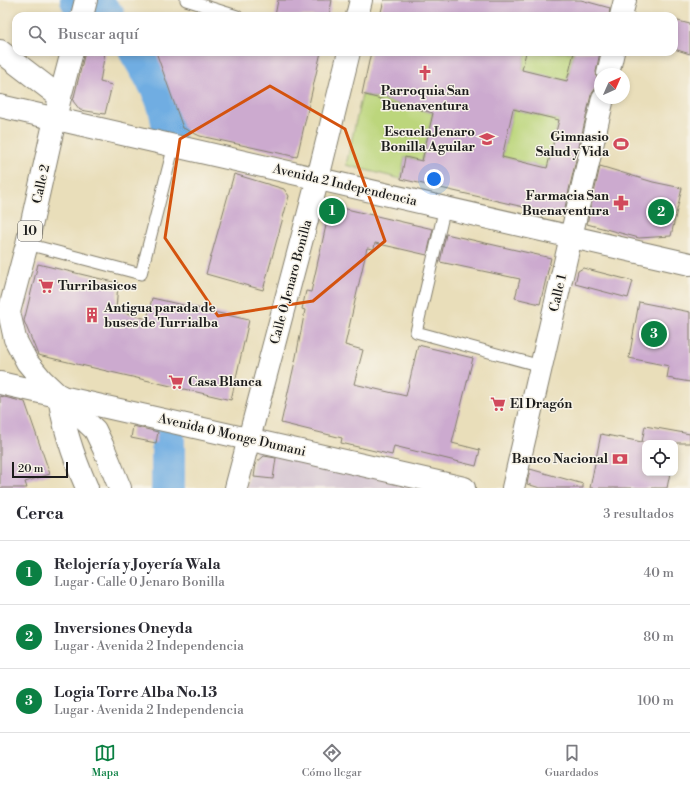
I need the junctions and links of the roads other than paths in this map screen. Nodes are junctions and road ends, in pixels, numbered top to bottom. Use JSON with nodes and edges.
{"nodes":[{"id":1,"x":186,"y":0,"type":"edge"},
{"id":2,"x":361,"y":0,"type":"edge"},
{"id":3,"x":625,"y":0,"type":"edge"},
{"id":4,"x":224,"y":12,"type":"edge"},
{"id":5,"x":358,"y":12,"type":"edge"},
{"id":6,"x":622,"y":12,"type":"edge"},
{"id":7,"x":0,"y":51,"type":"edge"},
{"id":8,"x":71,"y":56,"type":"edge"},
{"id":9,"x":348,"y":56,"type":"edge"},
{"id":10,"x":612,"y":56,"type":"edge"},
{"id":11,"x":609,"y":68,"type":"edge"},
{"id":12,"x":60,"y":97,"type":"junction"},
{"id":13,"x":601,"y":104,"type":"edge"},
{"id":14,"x":0,"y":106,"type":"edge"},
{"id":15,"x":56,"y":118,"type":"junction"},
{"id":16,"x":174,"y":146,"type":"junction"},
{"id":17,"x":318,"y":178,"type":"junction"},
{"id":18,"x":445,"y":208,"type":"junction"},
{"id":19,"x":571,"y":236,"type":"junction"},
{"id":20,"x":27,"y":244,"type":"junction"},
{"id":21,"x":690,"y":264,"type":"edge"},
{"id":22,"x":9,"y":312,"type":"junction"},
{"id":23,"x":0,"y":339,"type":"edge"},
{"id":24,"x":541,"y":366,"type":"junction"},
{"id":25,"x":0,"y":383,"type":"edge"},
{"id":26,"x":59,"y":395,"type":"junction"},
{"id":27,"x":127,"y":412,"type":"junction"},
{"id":28,"x":83,"y":419,"type":"junction"},
{"id":29,"x":250,"y":438,"type":"junction"},
{"id":30,"x":87,"y":488,"type":"edge"},
{"id":31,"x":120,"y":488,"type":"edge"},
{"id":32,"x":236,"y":488,"type":"edge"},
{"id":33,"x":464,"y":488,"type":"edge"},
{"id":34,"x":513,"y":488,"type":"edge"}],
"edges":[{"from":1,"to":4,"type":"lane"},
{"from":2,"to":5,"type":"street"},
{"from":3,"to":6,"type":"street"},
{"from":7,"to":12,"type":"street"},
{"from":8,"to":12,"type":"street","name":"Calle 2","number":"10"},
{"from":9,"to":17,"type":"street","name":"Calle 0 Jenaro Bonilla"},
{"from":10,"to":11,"type":"street"},
{"from":12,"to":15,"type":"street","name":"Calle 2","number":"10"},
{"from":13,"to":19,"type":"street","name":"Calle 1"},
{"from":14,"to":15,"type":"street","name":"Avenida 2 Independencia"},
{"from":15,"to":16,"type":"street","name":"Avenida 2 Independencia"},
{"from":15,"to":20,"type":"street","name":"Calle 2","number":"10"},
{"from":16,"to":17,"type":"street","name":"Avenida 2 Independencia"},
{"from":16,"to":20,"type":"lane"},
{"from":17,"to":18,"type":"street","name":"Avenida 2 Independencia"},
{"from":17,"to":29,"type":"street","name":"Calle 0 Jenaro Bonilla"},
{"from":18,"to":19,"type":"street","name":"Avenida 2 Independencia"},
{"from":18,"to":24,"type":"lane"},
{"from":19,"to":21,"type":"street","name":"Avenida 2 Independencia"},
{"from":19,"to":24,"type":"street","name":"Calle 1"},
{"from":20,"to":22,"type":"street","name":"Calle 2","number":"10"},
{"from":22,"to":23,"type":"street"},
{"from":22,"to":26,"type":"street","name":"Calle 2","number":"10"},
{"from":24,"to":34,"type":"street","name":"Calle 1"},
{"from":25,"to":26,"type":"street","name":"Avenida 0 Monge Dumani"},
{"from":26,"to":27,"type":"street","name":"Avenida 0 Monge Dumani"},
{"from":26,"to":28,"type":"street","name":"Calle 2","number":"10"},
{"from":26,"to":30,"type":"street"},
{"from":27,"to":28,"type":"street"},
{"from":27,"to":29,"type":"street","name":"Avenida 0 Monge Dumani"},
{"from":28,"to":31,"type":"street","name":"Calle 2","number":"10"},
{"from":29,"to":32,"type":"street","name":"Calle 0 Jenaro Bonilla"},
{"from":29,"to":33,"type":"street","name":"Avenida 0 Monge Dumani"}]}
